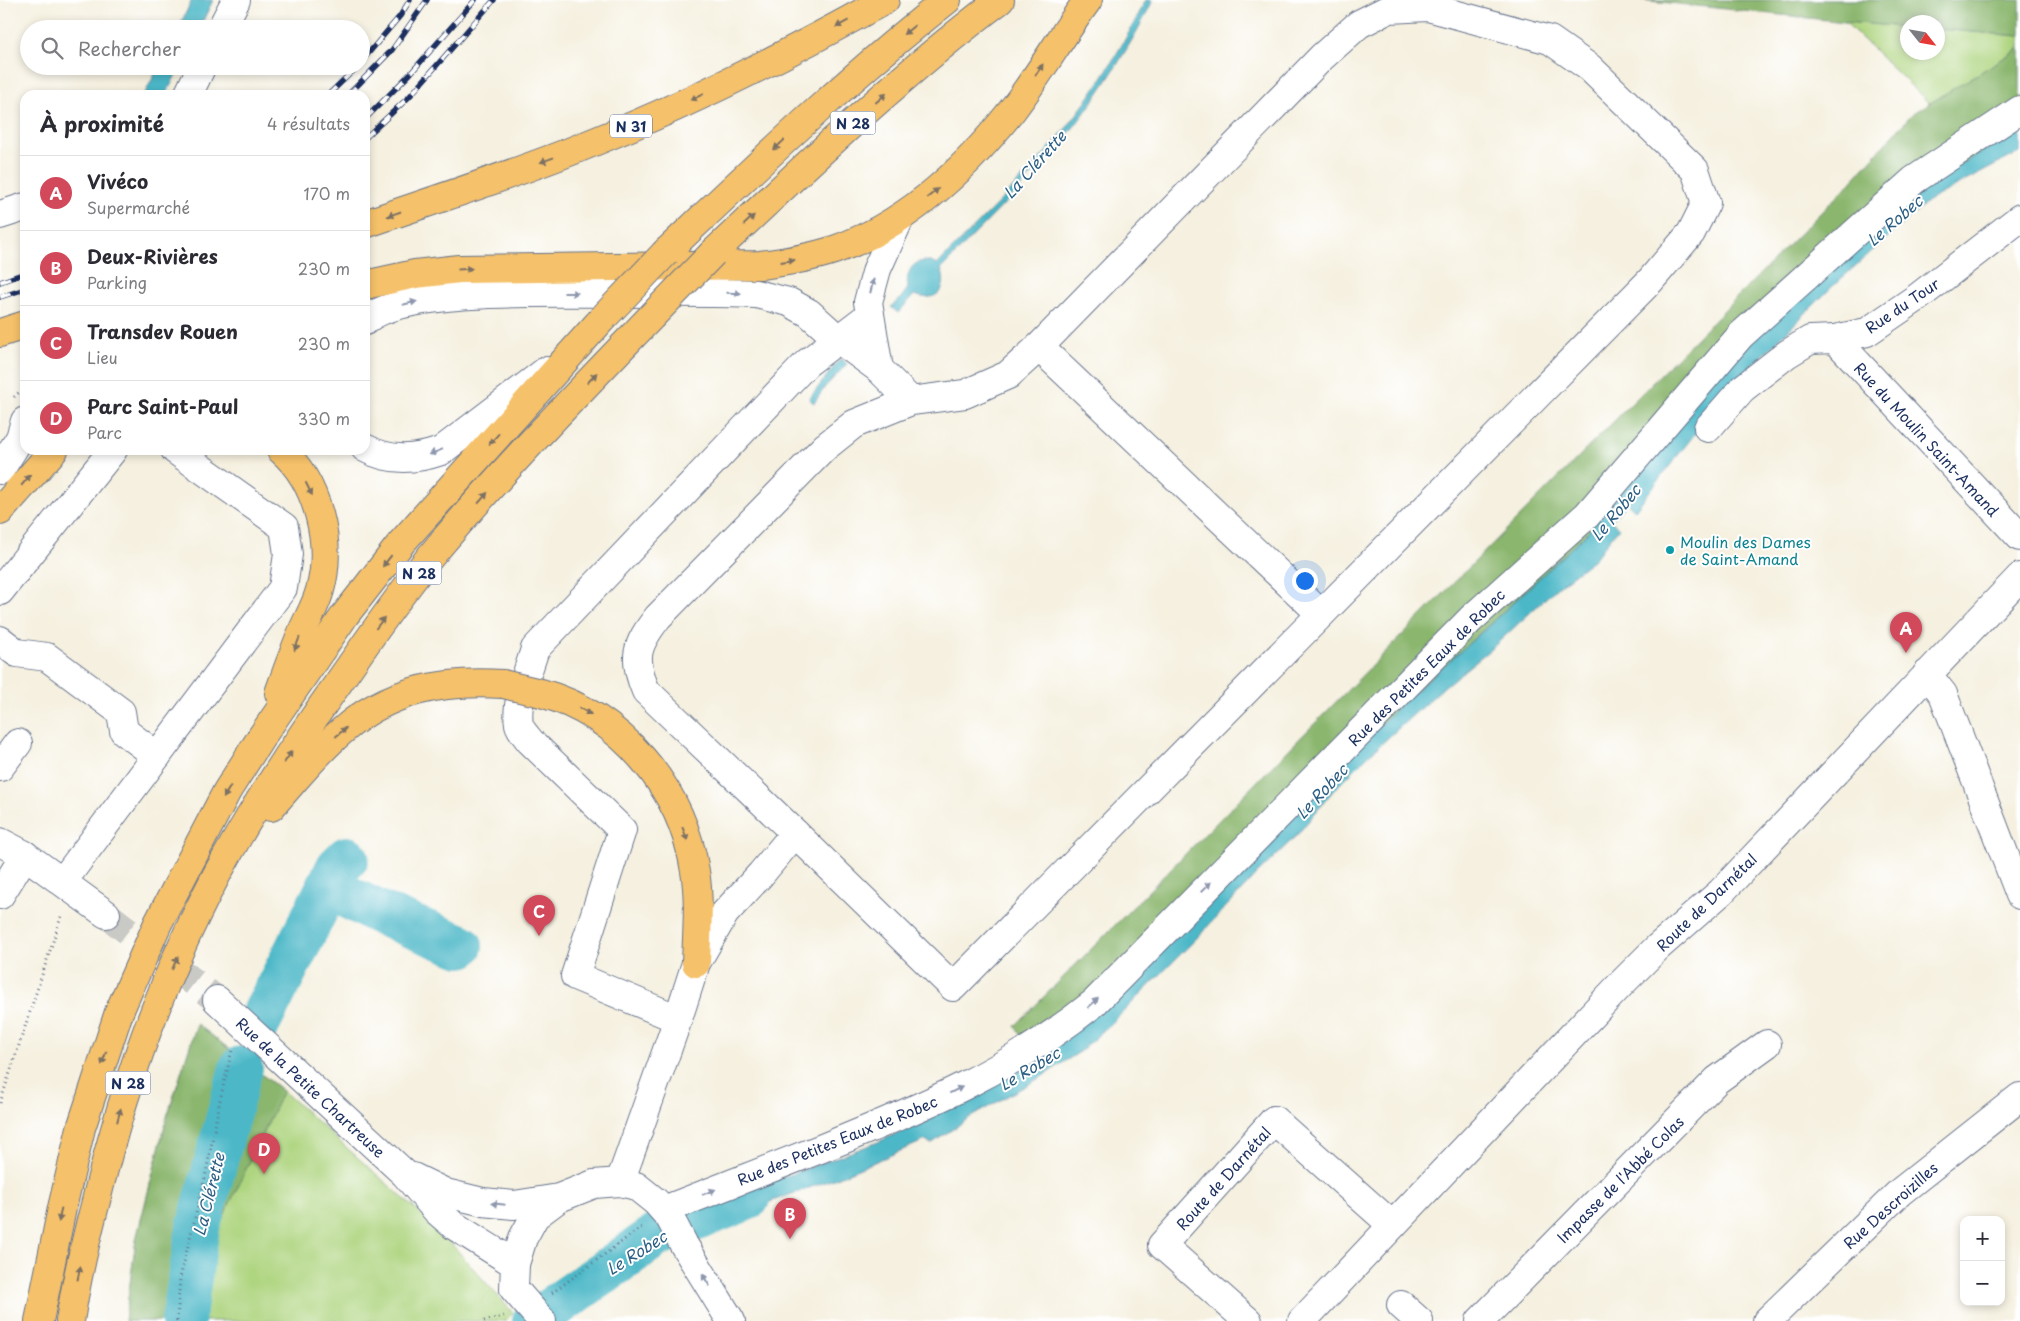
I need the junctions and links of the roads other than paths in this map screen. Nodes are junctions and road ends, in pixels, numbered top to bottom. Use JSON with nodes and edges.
{"nodes":[{"id":1,"x":236,"y":0,"type":"edge"},
{"id":2,"x":885,"y":0,"type":"edge"},
{"id":3,"x":947,"y":0,"type":"edge"},
{"id":4,"x":1000,"y":0,"type":"edge"},
{"id":5,"x":1088,"y":0,"type":"edge"},
{"id":6,"x":226,"y":20,"type":"edge"},
{"id":7,"x":198,"y":75,"type":"edge"},
{"id":8,"x":190,"y":90,"type":"edge"},
{"id":9,"x":2020,"y":110,"type":"edge"},
{"id":10,"x":20,"y":209,"type":"edge"},
{"id":11,"x":0,"y":215,"type":"edge"},
{"id":12,"x":900,"y":218,"type":"junction"},
{"id":13,"x":2020,"y":218,"type":"edge"},
{"id":14,"x":370,"y":222,"type":"edge"},
{"id":15,"x":370,"y":284,"type":"edge"},
{"id":16,"x":870,"y":315,"type":"junction"},
{"id":17,"x":370,"y":317,"type":"edge"},
{"id":18,"x":20,"y":327,"type":"edge"},
{"id":19,"x":0,"y":333,"type":"edge"},
{"id":20,"x":838,"y":339,"type":"junction"},
{"id":21,"x":1835,"y":339,"type":"junction"},
{"id":22,"x":1039,"y":347,"type":"junction"},
{"id":23,"x":573,"y":350,"type":"junction"},
{"id":24,"x":879,"y":369,"type":"junction"},
{"id":25,"x":911,"y":401,"type":"junction"},
{"id":26,"x":20,"y":424,"type":"edge"},
{"id":27,"x":1708,"y":428,"type":"dead end"},
{"id":28,"x":0,"y":437,"type":"edge"},
{"id":29,"x":20,"y":438,"type":"edge"},
{"id":30,"x":370,"y":450,"type":"edge"},
{"id":31,"x":50,"y":455,"type":"edge"},
{"id":32,"x":110,"y":455,"type":"edge"},
{"id":33,"x":182,"y":455,"type":"edge"},
{"id":34,"x":285,"y":455,"type":"edge"},
{"id":35,"x":0,"y":470,"type":"edge"},
{"id":36,"x":0,"y":511,"type":"edge"},
{"id":37,"x":2020,"y":538,"type":"edge"},
{"id":38,"x":2020,"y":577,"type":"edge"},
{"id":39,"x":0,"y":590,"type":"edge"},
{"id":40,"x":1321,"y":614,"type":"junction"},
{"id":41,"x":0,"y":640,"type":"edge"},
{"id":42,"x":1927,"y":674,"type":"junction"},
{"id":43,"x":262,"y":736,"type":"junction"},
{"id":44,"x":18,"y":743,"type":"dead end"},
{"id":45,"x":157,"y":756,"type":"junction"},
{"id":46,"x":0,"y":767,"type":"edge"},
{"id":47,"x":796,"y":833,"type":"junction"},
{"id":48,"x":0,"y":842,"type":"edge"},
{"id":49,"x":25,"y":855,"type":"junction"},
{"id":50,"x":226,"y":858,"type":"junction"},
{"id":51,"x":67,"y":884,"type":"junction"},
{"id":52,"x":0,"y":895,"type":"edge"},
{"id":53,"x":2020,"y":895,"type":"edge"},
{"id":54,"x":106,"y":914,"type":"tunnel mouth"},
{"id":55,"x":696,"y":962,"type":"junction"},
{"id":56,"x":217,"y":1000,"type":"tunnel mouth"},
{"id":57,"x":678,"y":1019,"type":"junction"},
{"id":58,"x":1767,"y":1044,"type":"dead end"},
{"id":59,"x":2020,"y":1097,"type":"edge"},
{"id":60,"x":405,"y":1174,"type":"junction"},
{"id":61,"x":620,"y":1182,"type":"junction"},
{"id":62,"x":559,"y":1198,"type":"junction"},
{"id":63,"x":672,"y":1222,"type":"junction"},
{"id":64,"x":1392,"y":1225,"type":"junction"},
{"id":65,"x":515,"y":1264,"type":"junction"},
{"id":66,"x":536,"y":1315,"type":"edge"},
{"id":67,"x":39,"y":1321,"type":"edge"},
{"id":68,"x":70,"y":1321,"type":"edge"},
{"id":69,"x":731,"y":1321,"type":"edge"},
{"id":70,"x":1248,"y":1321,"type":"edge"},
{"id":71,"x":1302,"y":1321,"type":"edge"},
{"id":72,"x":1480,"y":1321,"type":"edge"},
{"id":73,"x":1766,"y":1321,"type":"edge"}],
"edges":[{"from":1,"to":6,"type":"street"},
{"from":2,"to":14,"type":"main road","number":"N 31","one_way":true},
{"from":3,"to":23,"type":"main road","number":"N 28","one_way":true,"bridge":true},
{"from":50,"to":4,"type":"main road","number":"N 28","one_way":true,"bridge":true},
{"from":12,"to":5,"type":"main road","one_way":true},
{"from":7,"to":8,"type":"street"},
{"from":63,"to":9,"type":"street","name":"Rue des Petites Eaux de Robec","one_way":true},
{"from":10,"to":11,"type":"street"},
{"from":15,"to":12,"type":"main road","one_way":true},
{"from":16,"to":12,"type":"street","one_way":true},
{"from":13,"to":21,"type":"street","name":"Rue du Tour"},
{"from":16,"to":20,"type":"street"},
{"from":16,"to":24,"type":"street"},
{"from":17,"to":20,"type":"street","one_way":true},
{"from":18,"to":19,"type":"main road"},
{"from":20,"to":24,"type":"street"},
{"from":20,"to":57,"type":"street"},
{"from":21,"to":27,"type":"street","name":"Rue du Tour"},
{"from":21,"to":37,"type":"street","name":"Rue du Moulin Saint-Amand"},
{"from":22,"to":25,"type":"street"},
{"from":22,"to":40,"type":"street"},
{"from":22,"to":40,"type":"street"},
{"from":23,"to":30,"type":"street","one_way":true},
{"from":23,"to":43,"type":"main road","number":"N 28","one_way":true},
{"from":24,"to":25,"type":"street"},
{"from":25,"to":47,"type":"street"},
{"from":26,"to":28,"type":"street"},
{"from":29,"to":35,"type":"street"},
{"from":36,"to":31,"type":"main road","one_way":true},
{"from":32,"to":39,"type":"street"},
{"from":33,"to":45,"type":"street"},
{"from":34,"to":43,"type":"main road","one_way":true},
{"from":38,"to":42,"type":"street","name":"Route de Darnétal"},
{"from":40,"to":47,"type":"street"},
{"from":41,"to":45,"type":"street"},
{"from":42,"to":53,"type":"street"},
{"from":42,"to":64,"type":"street","name":"Route de Darnétal"},
{"from":43,"to":67,"type":"main road","number":"N 28","one_way":true},
{"from":44,"to":46,"type":"street"},
{"from":45,"to":51,"type":"street"},
{"from":47,"to":55,"type":"street"},
{"from":48,"to":49,"type":"street"},
{"from":49,"to":51,"type":"street"},
{"from":49,"to":52,"type":"street"},
{"from":50,"to":55,"type":"main road","one_way":true,"bridge":true},
{"from":68,"to":50,"type":"main road","number":"N 28","one_way":true},
{"from":51,"to":54,"type":"street"},
{"from":55,"to":57,"type":"street"},
{"from":56,"to":60,"type":"street","name":"Rue de la Petite Chartreuse"},
{"from":57,"to":61,"type":"street"},
{"from":58,"to":72,"type":"street","name":"Impasse de l'Abbé Colas"},
{"from":59,"to":73,"type":"street","name":"Rue Descroizilles"},
{"from":62,"to":60,"type":"street","name":"Rue de la Petite Chartreuse","one_way":true},
{"from":60,"to":65,"type":"street","name":"Rue de la Petite Chartreuse"},
{"from":61,"to":62,"type":"street","name":"Rue de la Petite Chartreuse"},
{"from":61,"to":63,"type":"street","name":"Rue de la Petite Chartreuse"},
{"from":62,"to":65,"type":"street","name":"Rue de la Petite Chartreuse"},
{"from":69,"to":63,"type":"street","name":"Rue de la Petite Chartreuse","one_way":true},
{"from":64,"to":70,"type":"street","name":"Route de Darnétal"},
{"from":64,"to":71,"type":"street","name":"Route de Darnétal"},
{"from":65,"to":66,"type":"street","name":"Rue de la Petite Chartreuse"}]}
